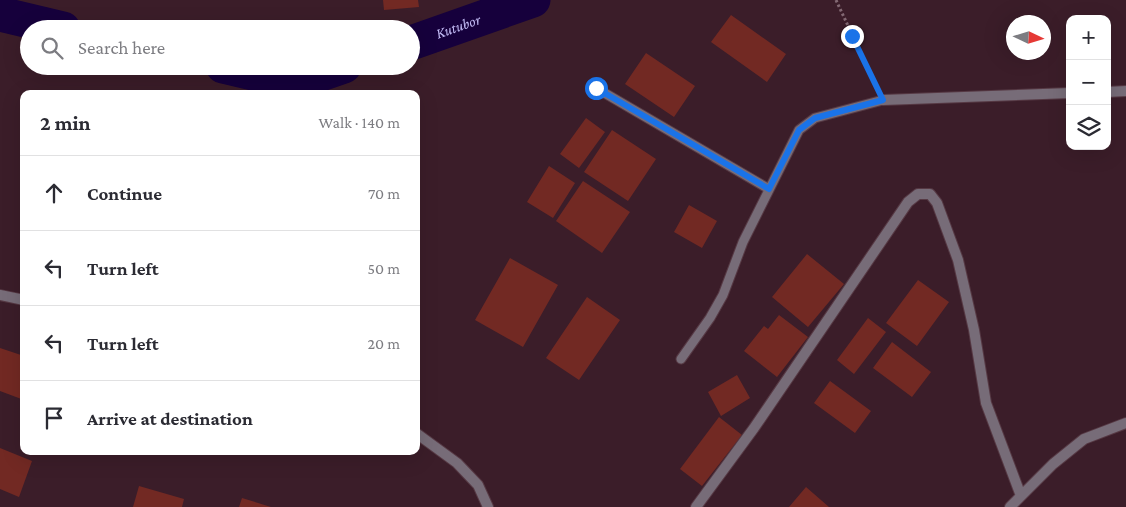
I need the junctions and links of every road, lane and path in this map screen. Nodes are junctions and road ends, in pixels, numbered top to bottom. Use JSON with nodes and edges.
{"nodes":[{"id":1,"x":836,"y":0,"type":"edge"},
{"id":2,"x":596,"y":88,"type":"dead end"},
{"id":3,"x":1126,"y":91,"type":"edge"},
{"id":4,"x":1111,"y":92,"type":"edge"},
{"id":5,"x":1066,"y":93,"type":"edge"},
{"id":6,"x":883,"y":100,"type":"junction"},
{"id":7,"x":769,"y":189,"type":"junction"},
{"id":8,"x":0,"y":295,"type":"edge"},
{"id":9,"x":20,"y":299,"type":"edge"},
{"id":10,"x":681,"y":359,"type":"dead end"},
{"id":11,"x":1126,"y":423,"type":"edge"},
{"id":12,"x":420,"y":436,"type":"edge"},
{"id":13,"x":1021,"y":496,"type":"junction"},
{"id":14,"x":488,"y":507,"type":"edge"},
{"id":15,"x":696,"y":507,"type":"edge"},
{"id":16,"x":1010,"y":507,"type":"edge"}],
"edges":[{"from":1,"to":6,"type":"path"},
{"from":2,"to":7,"type":"lane"},
{"from":3,"to":4,"type":"street"},
{"from":5,"to":6,"type":"street"},
{"from":6,"to":7,"type":"lane"},
{"from":7,"to":10,"type":"lane"},
{"from":8,"to":9,"type":"street"},
{"from":11,"to":13,"type":"street"},
{"from":12,"to":14,"type":"street"},
{"from":13,"to":15,"type":"street"},
{"from":13,"to":16,"type":"street"}]}
